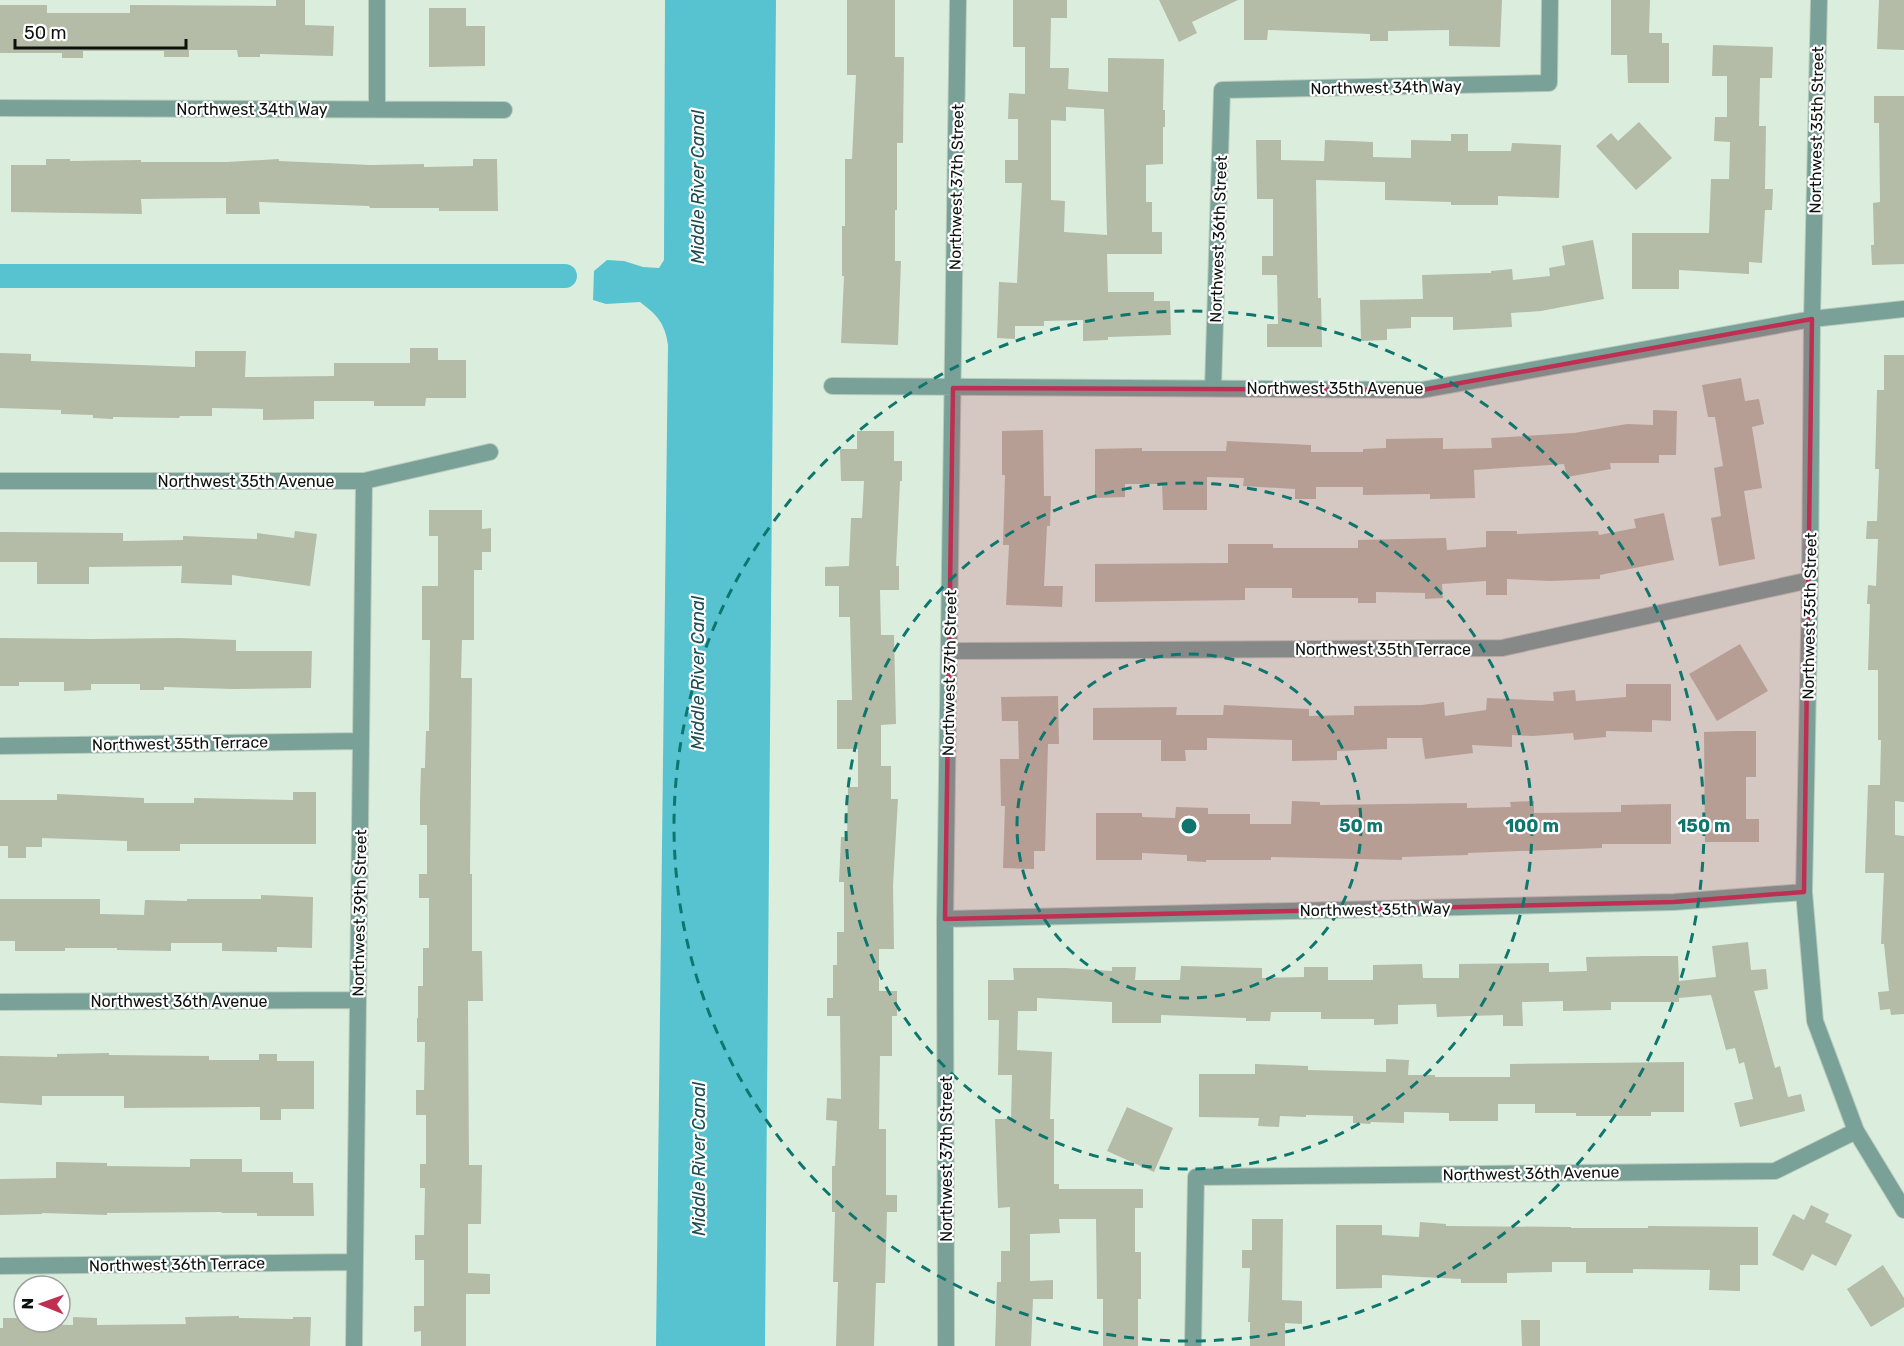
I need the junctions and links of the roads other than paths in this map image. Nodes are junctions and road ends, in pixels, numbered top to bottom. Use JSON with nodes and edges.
{"nodes":[{"id":1,"x":377,"y":0,"type":"edge"},
{"id":2,"x":958,"y":0,"type":"edge"},
{"id":3,"x":1550,"y":0,"type":"edge"},
{"id":4,"x":1819,"y":0,"type":"edge"},
{"id":5,"x":1222,"y":90,"type":"joint"},
{"id":6,"x":0,"y":108,"type":"edge"},
{"id":7,"x":377,"y":109,"type":"junction"},
{"id":8,"x":504,"y":110,"type":"dead end"},
{"id":9,"x":1904,"y":309,"type":"edge"},
{"id":10,"x":1812,"y":319,"type":"junction"},
{"id":11,"x":832,"y":386,"type":"dead end"},
{"id":12,"x":953,"y":388,"type":"junction"},
{"id":13,"x":1213,"y":388,"type":"junction"},
{"id":14,"x":490,"y":452,"type":"dead end"},
{"id":15,"x":0,"y":481,"type":"edge"},
{"id":16,"x":364,"y":481,"type":"junction"},
{"id":17,"x":1810,"y":580,"type":"junction"},
{"id":18,"x":949,"y":651,"type":"junction"},
{"id":19,"x":361,"y":741,"type":"junction"},
{"id":20,"x":0,"y":746,"type":"edge"},
{"id":21,"x":1804,"y":892,"type":"junction"},
{"id":22,"x":945,"y":919,"type":"junction"},
{"id":23,"x":358,"y":1000,"type":"junction"},
{"id":24,"x":0,"y":1002,"type":"edge"},
{"id":25,"x":1856,"y":1131,"type":"junction"},
{"id":26,"x":1904,"y":1210,"type":"edge"},
{"id":27,"x":355,"y":1262,"type":"junction"},
{"id":28,"x":0,"y":1266,"type":"edge"},
{"id":29,"x":354,"y":1346,"type":"edge"},
{"id":30,"x":946,"y":1346,"type":"edge"},
{"id":31,"x":1193,"y":1346,"type":"edge"}],
"edges":[{"from":1,"to":7,"type":"street"},
{"from":2,"to":12,"type":"street","name":"Northwest 37th Street"},
{"from":3,"to":5,"type":"street","name":"Northwest 34th Way"},
{"from":4,"to":10,"type":"street","name":"Northwest 35th Street"},
{"from":5,"to":13,"type":"street","name":"Northwest 36th Street"},
{"from":6,"to":7,"type":"street","name":"Northwest 34th Way"},
{"from":7,"to":8,"type":"street","name":"Northwest 34th Way"},
{"from":9,"to":10,"type":"street","name":"Northwest 35th Avenue"},
{"from":10,"to":13,"type":"street","name":"Northwest 35th Avenue"},
{"from":10,"to":17,"type":"street","name":"Northwest 35th Street"},
{"from":11,"to":12,"type":"street","name":"Northwest 35th Avenue"},
{"from":12,"to":13,"type":"street","name":"Northwest 35th Avenue"},
{"from":12,"to":18,"type":"street","name":"Northwest 37th Street"},
{"from":14,"to":16,"type":"street","name":"Northwest 35th Avenue"},
{"from":15,"to":16,"type":"street","name":"Northwest 35th Avenue"},
{"from":16,"to":19,"type":"street","name":"Northwest 39th Street"},
{"from":17,"to":18,"type":"street","name":"Northwest 35th Terrace"},
{"from":17,"to":21,"type":"street","name":"Northwest 35th Street"},
{"from":18,"to":22,"type":"street","name":"Northwest 37th Street"},
{"from":19,"to":20,"type":"street","name":"Northwest 35th Terrace"},
{"from":19,"to":23,"type":"street","name":"Northwest 39th Street"},
{"from":21,"to":22,"type":"street","name":"Northwest 35th Way"},
{"from":21,"to":25,"type":"street","name":"Northwest 35th Street"},
{"from":22,"to":30,"type":"street","name":"Northwest 37th Street"},
{"from":23,"to":24,"type":"street","name":"Northwest 36th Avenue"},
{"from":23,"to":27,"type":"street","name":"Northwest 39th Street"},
{"from":25,"to":26,"type":"street","name":"Northwest 35th Street"},
{"from":25,"to":31,"type":"street","name":"Northwest 36th Avenue"},
{"from":27,"to":28,"type":"street","name":"Northwest 36th Terrace"},
{"from":27,"to":29,"type":"street","name":"Northwest 39th Street"}]}
